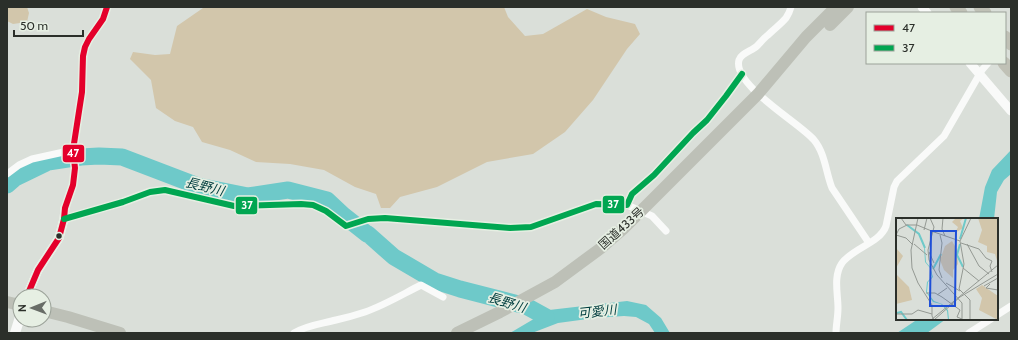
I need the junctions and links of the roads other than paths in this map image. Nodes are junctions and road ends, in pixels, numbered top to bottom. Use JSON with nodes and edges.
{"nodes":[{"id":1,"x":107,"y":7,"type":"edge"},
{"id":2,"x":791,"y":7,"type":"edge"},
{"id":3,"x":836,"y":7,"type":"edge"},
{"id":4,"x":848,"y":7,"type":"edge"},
{"id":5,"x":971,"y":64,"type":"edge"},
{"id":6,"x":987,"y":64,"type":"edge"},
{"id":7,"x":742,"y":74,"type":"junction"},
{"id":8,"x":979,"y":74,"type":"junction"},
{"id":9,"x":760,"y":92,"type":"junction"},
{"id":10,"x":1011,"y":111,"type":"edge"},
{"id":11,"x":73,"y":153,"type":"junction"},
{"id":12,"x":7,"y":174,"type":"edge"},
{"id":13,"x":627,"y":205,"type":"junction"},
{"id":14,"x":64,"y":208,"type":"joint"},
{"id":15,"x":641,"y":212,"type":"junction"},
{"id":16,"x":64,"y":219,"type":"junction"},
{"id":17,"x":666,"y":231,"type":"dead end"},
{"id":18,"x":868,"y":243,"type":"junction"},
{"id":19,"x":30,"y":288,"type":"edge"},
{"id":20,"x":443,"y":297,"type":"dead end"},
{"id":21,"x":1011,"y":306,"type":"edge"},
{"id":22,"x":52,"y":313,"type":"edge"},
{"id":23,"x":998,"y":314,"type":"edge"},
{"id":24,"x":990,"y":320,"type":"edge"},
{"id":25,"x":120,"y":333,"type":"edge"},
{"id":26,"x":294,"y":333,"type":"edge"},
{"id":27,"x":457,"y":333,"type":"edge"},
{"id":28,"x":836,"y":333,"type":"edge"},
{"id":29,"x":970,"y":333,"type":"edge"}],
"edges":[{"from":1,"to":11,"type":"street"},
{"from":2,"to":7,"type":"street"},
{"from":3,"to":9,"type":"highway","name":"国道433号"},
{"from":4,"to":9,"type":"highway","name":"国道433号"},
{"from":5,"to":8,"type":"street"},
{"from":6,"to":8,"type":"street"},
{"from":7,"to":9,"type":"street"},
{"from":7,"to":13,"type":"street"},
{"from":8,"to":10,"type":"street"},
{"from":8,"to":18,"type":"street"},
{"from":9,"to":15,"type":"highway","name":"国道433号"},
{"from":9,"to":18,"type":"street"},
{"from":11,"to":12,"type":"street"},
{"from":11,"to":14,"type":"street"},
{"from":13,"to":15,"type":"street"},
{"from":13,"to":16,"type":"street"},
{"from":14,"to":16,"type":"street"},
{"from":15,"to":17,"type":"street"},
{"from":15,"to":27,"type":"highway","name":"国道433号"},
{"from":16,"to":19,"type":"street"},
{"from":18,"to":28,"type":"street"},
{"from":20,"to":26,"type":"street"},
{"from":21,"to":23,"type":"street"},
{"from":22,"to":25,"type":"highway"},
{"from":24,"to":29,"type":"street"}]}
